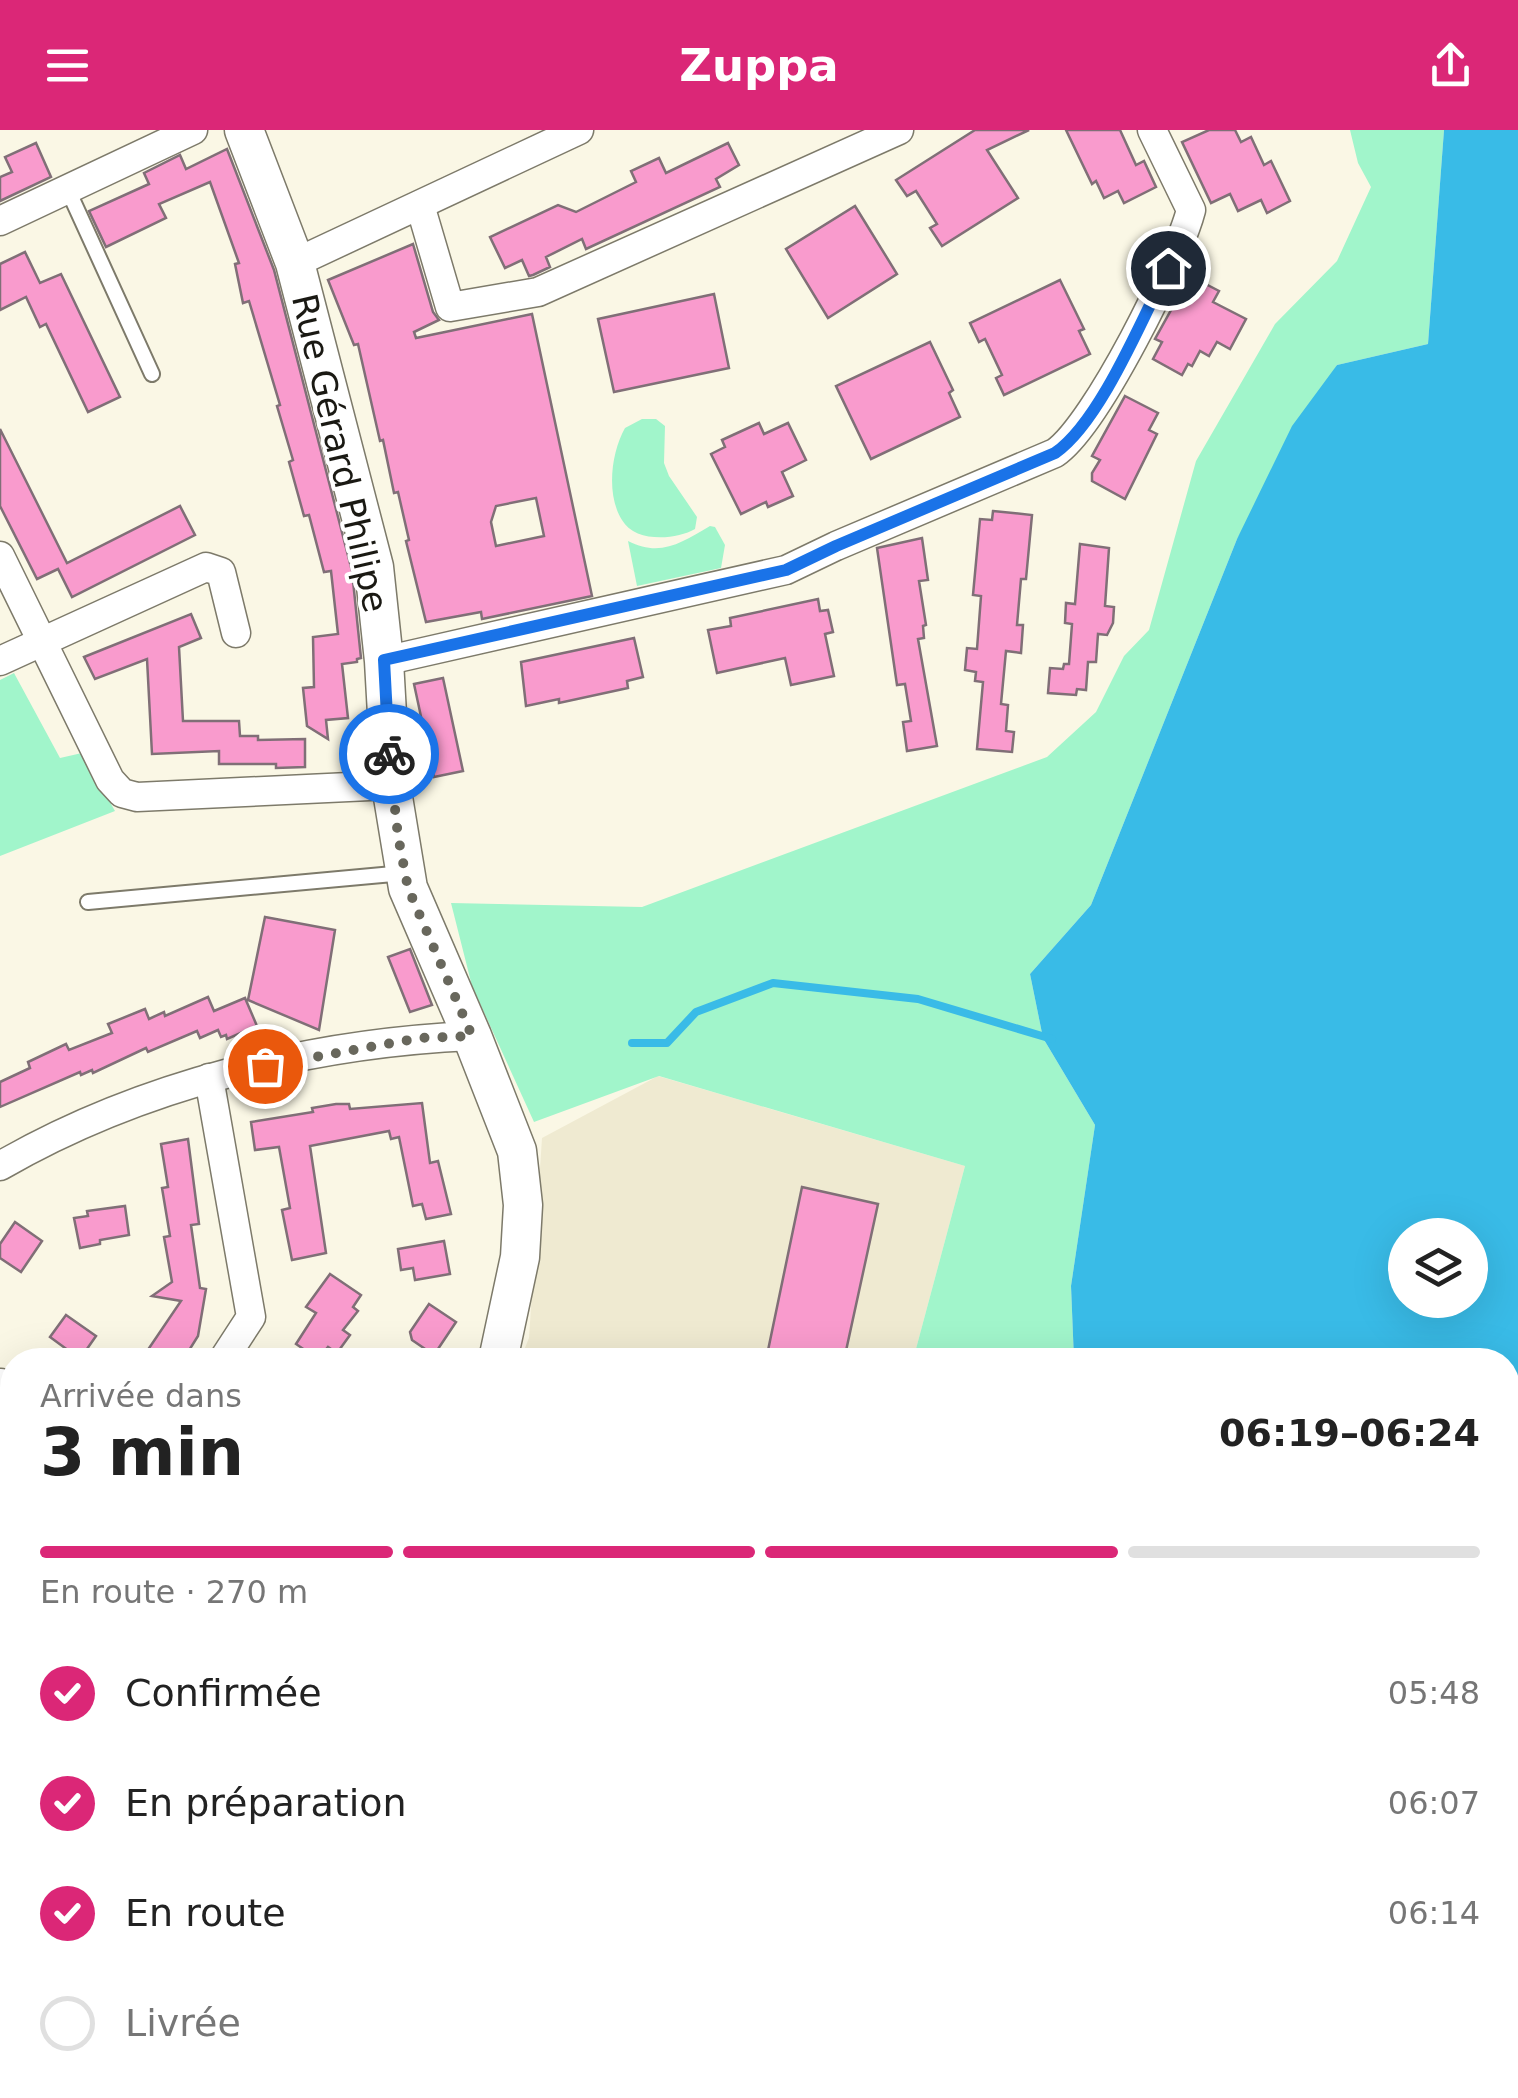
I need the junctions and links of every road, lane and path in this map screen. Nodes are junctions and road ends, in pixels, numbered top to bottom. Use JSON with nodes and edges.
{"nodes":[{"id":1,"x":193,"y":130,"type":"edge"},
{"id":2,"x":244,"y":130,"type":"edge"},
{"id":3,"x":579,"y":130,"type":"edge"},
{"id":4,"x":898,"y":130,"type":"edge"},
{"id":5,"x":1152,"y":130,"type":"edge"},
{"id":6,"x":68,"y":190,"type":"junction"},
{"id":7,"x":420,"y":205,"type":"junction"},
{"id":8,"x":0,"y":221,"type":"edge"},
{"id":9,"x":295,"y":263,"type":"junction"},
{"id":10,"x":152,"y":374,"type":"dead end"},
{"id":11,"x":0,"y":556,"type":"edge"},
{"id":12,"x":236,"y":633,"type":"dead end"},
{"id":13,"x":44,"y":640,"type":"junction"},
{"id":14,"x":384,"y":660,"type":"junction"},
{"id":15,"x":0,"y":661,"type":"edge"},
{"id":16,"x":391,"y":785,"type":"junction"},
{"id":17,"x":405,"y":873,"type":"junction"},
{"id":18,"x":88,"y":902,"type":"dead end"},
{"id":19,"x":472,"y":1036,"type":"junction"},
{"id":20,"x":208,"y":1078,"type":"junction"},
{"id":21,"x":0,"y":1166,"type":"edge"},
{"id":22,"x":231,"y":1348,"type":"edge"},
{"id":23,"x":501,"y":1348,"type":"edge"}],
"edges":[{"from":1,"to":6,"type":"street"},
{"from":2,"to":9,"type":"street","name":"Rue Gérard Philipe"},
{"from":3,"to":7,"type":"street"},
{"from":4,"to":7,"type":"street"},
{"from":5,"to":14,"type":"street"},
{"from":6,"to":8,"type":"street"},
{"from":6,"to":10,"type":"lane"},
{"from":7,"to":9,"type":"street"},
{"from":9,"to":14,"type":"street","name":"Rue Gérard Philipe"},
{"from":11,"to":13,"type":"street"},
{"from":12,"to":13,"type":"street"},
{"from":13,"to":15,"type":"street"},
{"from":13,"to":16,"type":"street"},
{"from":14,"to":16,"type":"street","name":"Rue Gérard Philipe"},
{"from":16,"to":17,"type":"street","name":"Rue Gérard Philipe"},
{"from":17,"to":18,"type":"lane"},
{"from":17,"to":19,"type":"street","name":"Rue Gérard Philipe"},
{"from":19,"to":20,"type":"street"},
{"from":19,"to":23,"type":"street","name":"Rue Gérard Philipe"},
{"from":20,"to":21,"type":"street"},
{"from":20,"to":22,"type":"street"}]}
